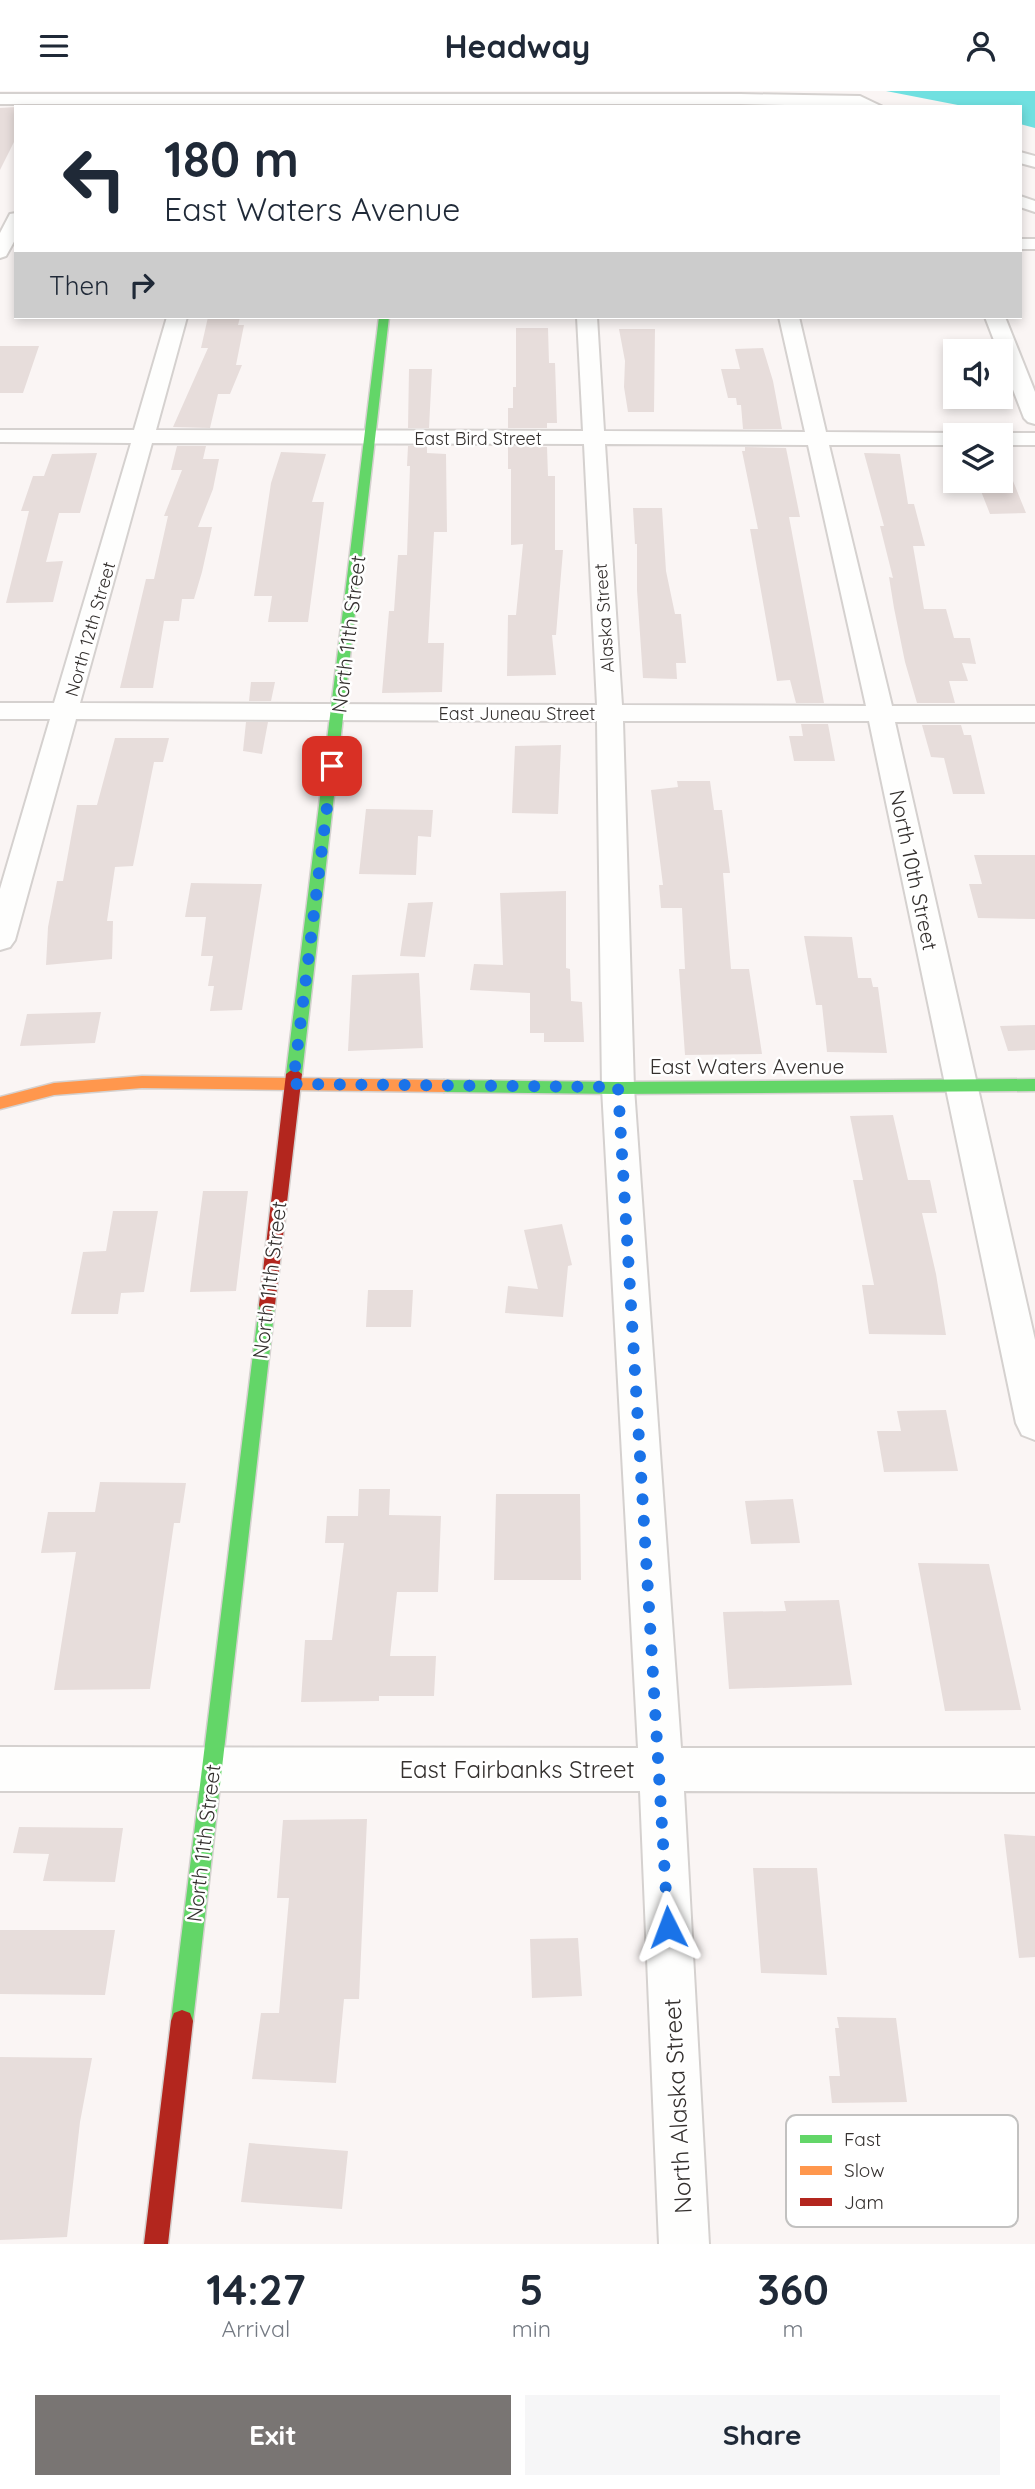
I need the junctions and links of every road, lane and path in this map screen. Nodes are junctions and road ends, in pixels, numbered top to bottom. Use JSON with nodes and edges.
{"nodes":[{"id":1,"x":0,"y":99,"type":"edge"},
{"id":2,"x":74,"y":99,"type":"edge"},
{"id":3,"x":239,"y":99,"type":"edge"},
{"id":4,"x":409,"y":103,"type":"edge"},
{"id":5,"x":572,"y":103,"type":"edge"},
{"id":6,"x":740,"y":103,"type":"edge"},
{"id":7,"x":869,"y":105,"type":"edge"},
{"id":8,"x":14,"y":223,"type":"edge"},
{"id":9,"x":5,"y":245,"type":"edge"},
{"id":10,"x":176,"y":319,"type":"edge"},
{"id":11,"x":384,"y":319,"type":"edge"},
{"id":12,"x":587,"y":319,"type":"edge"},
{"id":13,"x":789,"y":319,"type":"edge"},
{"id":14,"x":996,"y":319,"type":"edge"},
{"id":15,"x":1035,"y":418,"type":"edge"},
{"id":16,"x":0,"y":436,"type":"edge"},
{"id":17,"x":145,"y":438,"type":"junction"},
{"id":18,"x":370,"y":438,"type":"junction"},
{"id":19,"x":592,"y":438,"type":"junction"},
{"id":20,"x":818,"y":439,"type":"junction"},
{"id":21,"x":943,"y":439,"type":"edge"},
{"id":22,"x":1013,"y":439,"type":"edge"},
{"id":23,"x":1035,"y":439,"type":"edge"},
{"id":24,"x":0,"y":711,"type":"edge"},
{"id":25,"x":66,"y":711,"type":"junction"},
{"id":26,"x":339,"y":712,"type":"junction"},
{"id":27,"x":610,"y":713,"type":"junction"},
{"id":28,"x":881,"y":713,"type":"junction"},
{"id":29,"x":1035,"y":714,"type":"edge"},
{"id":30,"x":0,"y":940,"type":"edge"},
{"id":31,"x":293,"y":1084,"type":"junction"},
{"id":32,"x":961,"y":1085,"type":"junction"},
{"id":33,"x":1035,"y":1085,"type":"edge"},
{"id":34,"x":618,"y":1087,"type":"junction"},
{"id":35,"x":0,"y":1103,"type":"edge"},
{"id":36,"x":1035,"y":1423,"type":"edge"},
{"id":37,"x":661,"y":1768,"type":"junction"},
{"id":38,"x":0,"y":1769,"type":"edge"},
{"id":39,"x":212,"y":1770,"type":"junction"},
{"id":40,"x":1035,"y":1770,"type":"edge"},
{"id":41,"x":156,"y":2244,"type":"edge"},
{"id":42,"x":684,"y":2244,"type":"edge"}],
"edges":[{"from":1,"to":2,"type":"street"},
{"from":2,"to":3,"type":"street"},
{"from":3,"to":4,"type":"street"},
{"from":4,"to":5,"type":"street"},
{"from":5,"to":6,"type":"street"},
{"from":6,"to":7,"type":"street"},
{"from":8,"to":9,"type":"street"},
{"from":10,"to":17,"type":"street","name":"North 12th Street"},
{"from":11,"to":18,"type":"street","name":"North 11th Street"},
{"from":12,"to":19,"type":"street","name":"Alaska Street"},
{"from":13,"to":20,"type":"street","name":"North 10th Street"},
{"from":14,"to":15,"type":"street"},
{"from":16,"to":17,"type":"street","name":"East Bird Street"},
{"from":17,"to":18,"type":"street","name":"East Bird Street"},
{"from":17,"to":25,"type":"street","name":"North 12th Street"},
{"from":18,"to":19,"type":"street","name":"East Bird Street"},
{"from":18,"to":26,"type":"street","name":"North 11th Street"},
{"from":19,"to":20,"type":"street","name":"East Bird Street"},
{"from":19,"to":27,"type":"street","name":"Alaska Street"},
{"from":20,"to":21,"type":"street","name":"East Bird Street"},
{"from":20,"to":28,"type":"street","name":"North 10th Street"},
{"from":22,"to":23,"type":"street"},
{"from":24,"to":25,"type":"street","name":"East Juneau Street"},
{"from":25,"to":26,"type":"street","name":"East Juneau Street"},
{"from":25,"to":30,"type":"street","name":"North 12th Street"},
{"from":26,"to":27,"type":"street","name":"East Juneau Street"},
{"from":26,"to":31,"type":"street","name":"North 11th Street"},
{"from":27,"to":28,"type":"street","name":"East Juneau Street"},
{"from":27,"to":34,"type":"street","name":"Alaska Street"},
{"from":28,"to":29,"type":"street","name":"East Juneau Street"},
{"from":28,"to":32,"type":"street","name":"North 10th Street"},
{"from":31,"to":34,"type":"street","name":"East Waters Avenue"},
{"from":31,"to":35,"type":"street","name":"East Waters Avenue"},
{"from":31,"to":39,"type":"street","name":"North 11th Street"},
{"from":32,"to":33,"type":"street","name":"East Waters Avenue"},
{"from":32,"to":34,"type":"street","name":"East Waters Avenue"},
{"from":32,"to":36,"type":"street","name":"North 10th Street"},
{"from":34,"to":37,"type":"street","name":"North Alaska Street"},
{"from":37,"to":39,"type":"street","name":"East Fairbanks Street"},
{"from":37,"to":40,"type":"street","name":"East Fairbanks Street"},
{"from":37,"to":42,"type":"street","name":"North Alaska Street"},
{"from":38,"to":39,"type":"street","name":"East Fairbanks Street"},
{"from":39,"to":41,"type":"street","name":"North 11th Street"}]}
